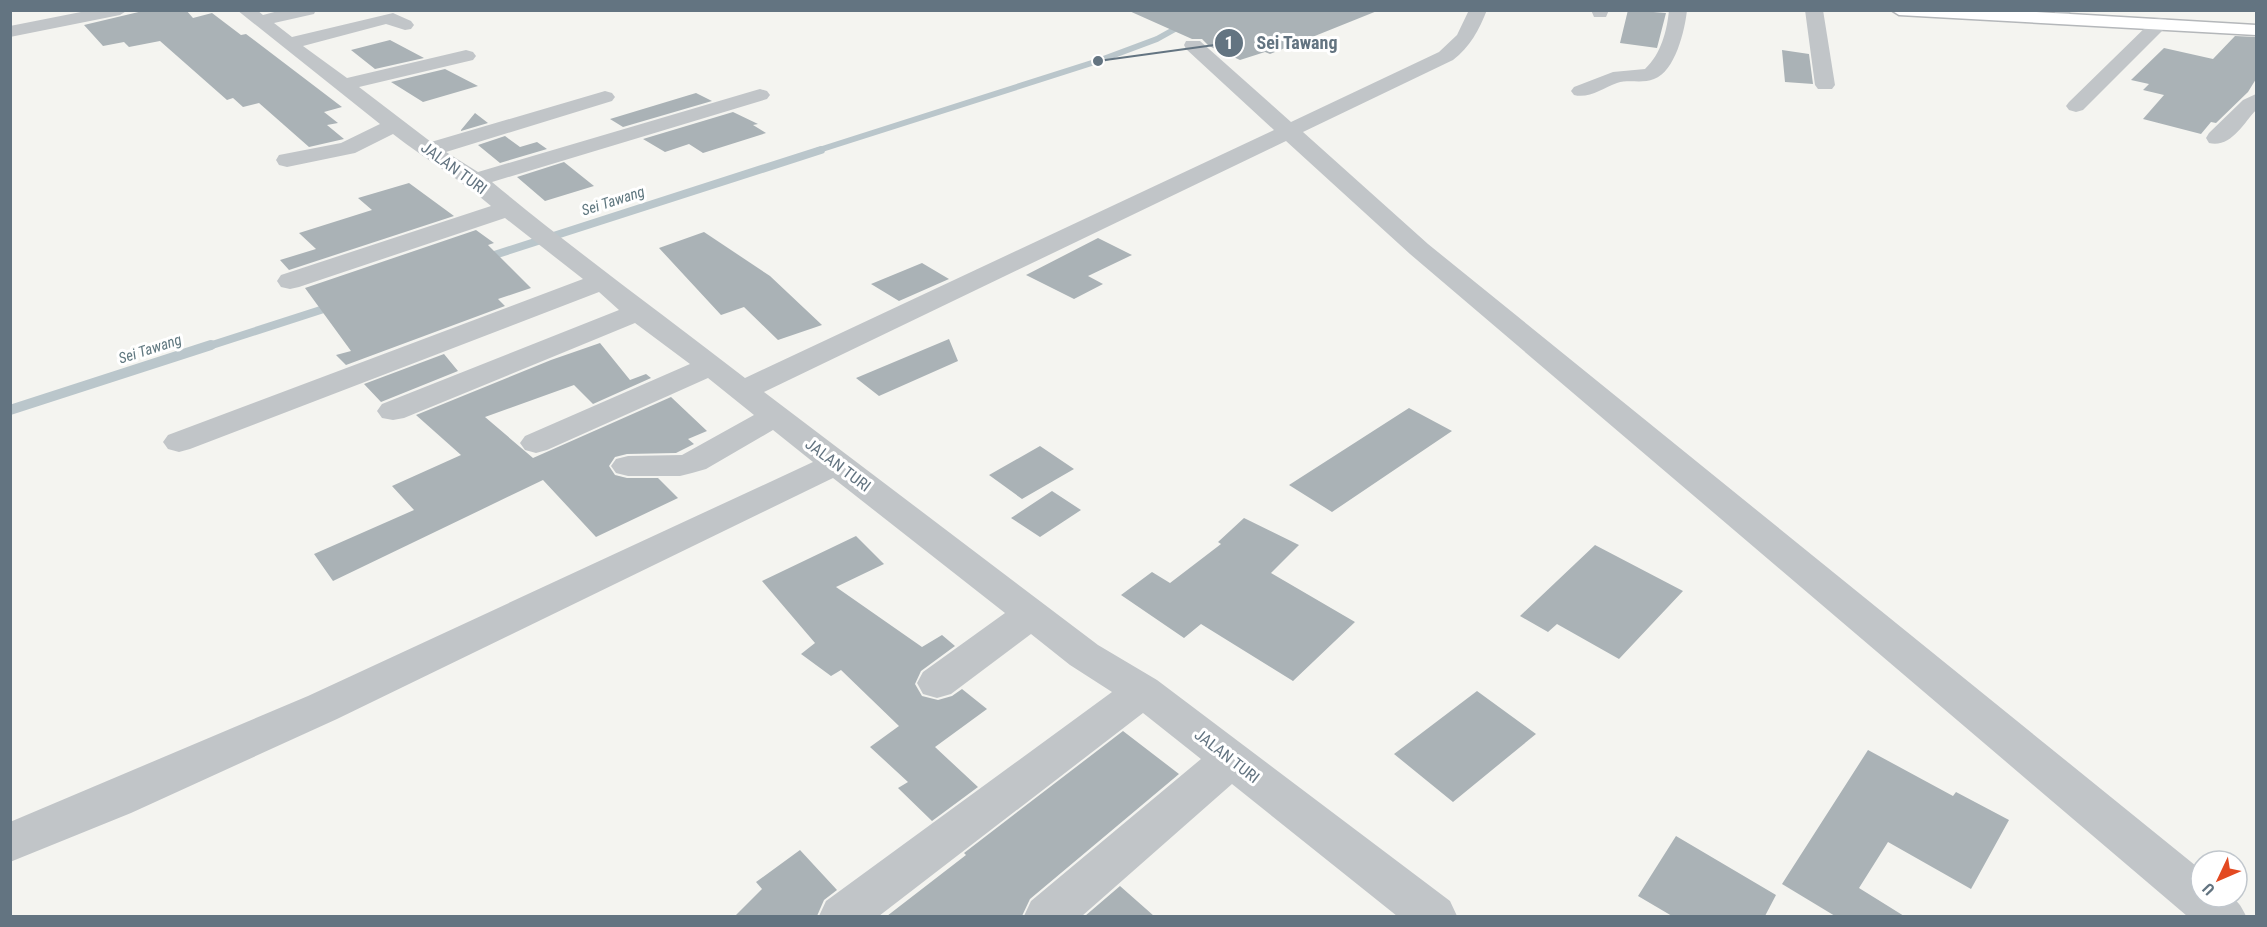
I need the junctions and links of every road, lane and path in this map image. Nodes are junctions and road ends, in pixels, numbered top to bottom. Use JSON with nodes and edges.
{"nodes":[{"id":1,"x":120,"y":10,"type":"edge"},
{"id":2,"x":308,"y":10,"type":"edge"},
{"id":3,"x":1478,"y":10,"type":"edge"},
{"id":4,"x":1678,"y":10,"type":"edge"},
{"id":5,"x":1814,"y":10,"type":"edge"},
{"id":6,"x":1899,"y":10,"type":"edge"},
{"id":7,"x":2038,"y":10,"type":"edge"},
{"id":8,"x":2063,"y":11,"type":"edge"},
{"id":9,"x":253,"y":16,"type":"edge"},
{"id":10,"x":2160,"y":23,"type":"junction"},
{"id":11,"x":405,"y":25,"type":"dead end"},
{"id":12,"x":2256,"y":30,"type":"edge"},
{"id":13,"x":10,"y":32,"type":"edge"},
{"id":14,"x":291,"y":43,"type":"junction"},
{"id":15,"x":1193,"y":45,"type":"dead end"},
{"id":16,"x":447,"y":46,"type":"dead end"},
{"id":17,"x":466,"y":56,"type":"dead end"},
{"id":18,"x":335,"y":80,"type":"junction"},
{"id":19,"x":1825,"y":85,"type":"dead end"},
{"id":20,"x":1581,"y":91,"type":"dead end"},
{"id":21,"x":760,"y":95,"type":"dead end"},
{"id":22,"x":605,"y":97,"type":"dead end"},
{"id":23,"x":2256,"y":100,"type":"edge"},
{"id":24,"x":2076,"y":106,"type":"dead end"},
{"id":25,"x":394,"y":125,"type":"junction"},
{"id":26,"x":1287,"y":131,"type":"junction"},
{"id":27,"x":2217,"y":138,"type":"dead end"},
{"id":28,"x":428,"y":150,"type":"junction"},
{"id":29,"x":287,"y":160,"type":"dead end"},
{"id":30,"x":467,"y":193,"type":"junction"},
{"id":31,"x":507,"y":209,"type":"junction"},
{"id":32,"x":290,"y":281,"type":"dead end"},
{"id":33,"x":603,"y":281,"type":"junction"},
{"id":34,"x":638,"y":312,"type":"junction"},
{"id":35,"x":711,"y":366,"type":"junction"},
{"id":36,"x":742,"y":391,"type":"junction"},
{"id":37,"x":393,"y":411,"type":"dead end"},
{"id":38,"x":774,"y":416,"type":"junction"},
{"id":39,"x":179,"y":442,"type":"dead end"},
{"id":40,"x":536,"y":443,"type":"dead end"},
{"id":41,"x":836,"y":464,"type":"junction"},
{"id":42,"x":628,"y":466,"type":"dead end"},
{"id":43,"x":1031,"y":614,"type":"junction"},
{"id":44,"x":937,"y":683,"type":"dead end"},
{"id":45,"x":1143,"y":691,"type":"junction"},
{"id":46,"x":1231,"y":759,"type":"junction"},
{"id":47,"x":10,"y":843,"type":"edge"},
{"id":48,"x":1410,"y":910,"type":"edge"},
{"id":49,"x":843,"y":916,"type":"edge"},
{"id":50,"x":1048,"y":916,"type":"edge"},
{"id":51,"x":2222,"y":916,"type":"edge"}],
"edges":[{"from":1,"to":13,"type":"street"},
{"from":2,"to":9,"type":"street"},
{"from":3,"to":26,"type":"street"},
{"from":4,"to":20,"type":"street"},
{"from":5,"to":19,"type":"street"},
{"from":6,"to":10,"type":"highway"},
{"from":7,"to":8,"type":"highway"},
{"from":8,"to":10,"type":"highway"},
{"from":9,"to":14,"type":"street","name":"JALAN TURI"},
{"from":10,"to":12,"type":"highway"},
{"from":10,"to":24,"type":"street"},
{"from":11,"to":14,"type":"street"},
{"from":14,"to":18,"type":"street","name":"JALAN TURI"},
{"from":15,"to":26,"type":"street"},
{"from":16,"to":18,"type":"street"},
{"from":17,"to":18,"type":"street"},
{"from":18,"to":25,"type":"street","name":"JALAN TURI"},
{"from":21,"to":30,"type":"street"},
{"from":22,"to":28,"type":"street"},
{"from":23,"to":27,"type":"street"},
{"from":25,"to":28,"type":"street","name":"JALAN TURI"},
{"from":25,"to":29,"type":"street"},
{"from":26,"to":36,"type":"street"},
{"from":26,"to":51,"type":"street"},
{"from":28,"to":30,"type":"street","name":"JALAN TURI"},
{"from":30,"to":31,"type":"street"},
{"from":30,"to":31,"type":"street","name":"JALAN TURI"},
{"from":30,"to":32,"type":"street"},
{"from":31,"to":33,"type":"street","name":"JALAN TURI"},
{"from":33,"to":34,"type":"street","name":"JALAN TURI"},
{"from":33,"to":39,"type":"street"},
{"from":34,"to":35,"type":"street","name":"JALAN TURI"},
{"from":34,"to":37,"type":"street"},
{"from":35,"to":36,"type":"street","name":"JALAN TURI"},
{"from":35,"to":40,"type":"street"},
{"from":36,"to":38,"type":"street","name":"JALAN TURI"},
{"from":38,"to":41,"type":"street","name":"JALAN TURI"},
{"from":38,"to":42,"type":"street"},
{"from":41,"to":43,"type":"street","name":"JALAN TURI"},
{"from":41,"to":47,"type":"street"},
{"from":43,"to":44,"type":"street"},
{"from":43,"to":45,"type":"street","name":"JALAN TURI"},
{"from":45,"to":46,"type":"street","name":"JALAN TURI"},
{"from":45,"to":49,"type":"street"},
{"from":46,"to":48,"type":"street","name":"JALAN TURI"},
{"from":46,"to":50,"type":"street"}]}
